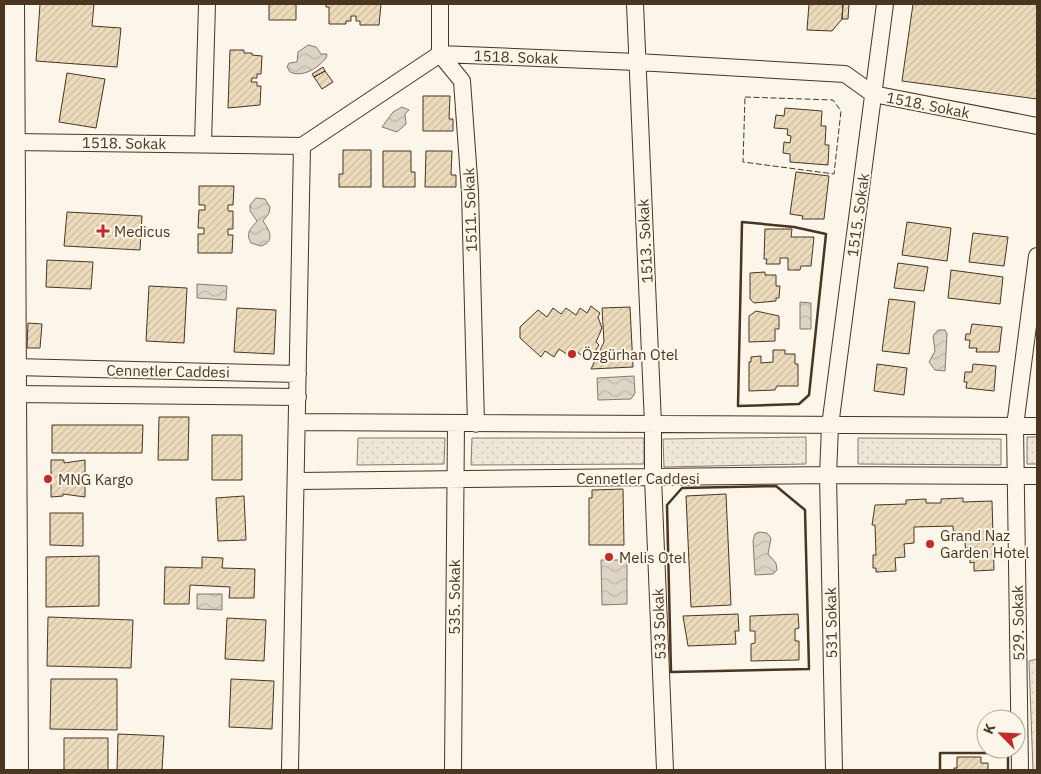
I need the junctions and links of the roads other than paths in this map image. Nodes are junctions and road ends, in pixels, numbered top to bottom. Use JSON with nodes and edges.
{"nodes":[{"id":1,"x":12,"y":4,"type":"edge"},
{"id":2,"x":208,"y":4,"type":"edge"},
{"id":3,"x":440,"y":4,"type":"edge"},
{"id":4,"x":635,"y":4,"type":"edge"},
{"id":5,"x":885,"y":4,"type":"edge"},
{"id":6,"x":440,"y":54,"type":"junction"},
{"id":7,"x":637,"y":62,"type":"junction"},
{"id":8,"x":874,"y":94,"type":"junction"},
{"id":9,"x":1037,"y":126,"type":"edge"},
{"id":10,"x":13,"y":142,"type":"junction"},
{"id":11,"x":203,"y":144,"type":"junction"},
{"id":12,"x":302,"y":146,"type":"junction"},
{"id":13,"x":1037,"y":256,"type":"edge"},
{"id":14,"x":14,"y":367,"type":"junction"},
{"id":15,"x":298,"y":374,"type":"junction"},
{"id":16,"x":14,"y":394,"type":"junction"},
{"id":17,"x":298,"y":397,"type":"junction"},
{"id":18,"x":298,"y":422,"type":"junction"},
{"id":19,"x":456,"y":424,"type":"junction"},
{"id":20,"x":476,"y":424,"type":"junction"},
{"id":21,"x":654,"y":424,"type":"junction"},
{"id":22,"x":830,"y":426,"type":"junction"},
{"id":23,"x":1016,"y":426,"type":"junction"},
{"id":24,"x":1037,"y":426,"type":"edge"},
{"id":25,"x":828,"y":475,"type":"junction"},
{"id":26,"x":1015,"y":476,"type":"junction"},
{"id":27,"x":1037,"y":476,"type":"edge"},
{"id":28,"x":653,"y":478,"type":"junction"},
{"id":29,"x":455,"y":479,"type":"junction"},
{"id":30,"x":296,"y":481,"type":"junction"},
{"id":31,"x":16,"y":770,"type":"edge"},
{"id":32,"x":290,"y":770,"type":"edge"},
{"id":33,"x":453,"y":770,"type":"edge"},
{"id":34,"x":665,"y":770,"type":"edge"},
{"id":35,"x":834,"y":770,"type":"edge"},
{"id":36,"x":1020,"y":770,"type":"edge"}],
"edges":[{"from":1,"to":10,"type":"main road"},
{"from":2,"to":11,"type":"street"},
{"from":3,"to":6,"type":"street"},
{"from":4,"to":7,"type":"street","name":"1513. Sokak"},
{"from":5,"to":8,"type":"street","name":"1515. Sokak"},
{"from":6,"to":7,"type":"street","name":"1518. Sokak"},
{"from":6,"to":12,"type":"street"},
{"from":6,"to":20,"type":"street","name":"1511. Sokak"},
{"from":7,"to":8,"type":"street","name":"1518. Sokak"},
{"from":7,"to":21,"type":"street","name":"1513. Sokak"},
{"from":8,"to":9,"type":"street","name":"1518. Sokak"},
{"from":8,"to":22,"type":"street","name":"1515. Sokak"},
{"from":10,"to":11,"type":"street","name":"1518. Sokak"},
{"from":10,"to":14,"type":"main road"},
{"from":11,"to":12,"type":"street","name":"1518. Sokak"},
{"from":12,"to":15,"type":"street"},
{"from":13,"to":23,"type":"street","name":"529. Sokak"},
{"from":14,"to":15,"type":"street","name":"Cennetler Caddesi"},
{"from":14,"to":16,"type":"main road"},
{"from":15,"to":17,"type":"street"},
{"from":16,"to":17,"type":"street","name":"Cennetler Caddesi"},
{"from":16,"to":31,"type":"main road"},
{"from":17,"to":18,"type":"street"},
{"from":18,"to":19,"type":"street"},
{"from":18,"to":30,"type":"street"},
{"from":19,"to":20,"type":"street"},
{"from":19,"to":29,"type":"street","name":"535. Sokak"},
{"from":20,"to":21,"type":"street"},
{"from":21,"to":22,"type":"street"},
{"from":21,"to":28,"type":"street","name":"1513. Sokak"},
{"from":22,"to":23,"type":"street"},
{"from":22,"to":25,"type":"street","name":"1515. Sokak"},
{"from":23,"to":24,"type":"street"},
{"from":23,"to":26,"type":"street","name":"529. Sokak"},
{"from":25,"to":26,"type":"street","name":"Cennetler Caddesi"},
{"from":25,"to":28,"type":"street","name":"Cennetler Caddesi"},
{"from":25,"to":35,"type":"street","name":"531 Sokak"},
{"from":26,"to":27,"type":"street","name":"Cennetler Caddesi"},
{"from":26,"to":36,"type":"street","name":"529. Sokak"},
{"from":28,"to":29,"type":"street","name":"Cennetler Caddesi"},
{"from":28,"to":34,"type":"street","name":"533 Sokak"},
{"from":29,"to":30,"type":"street","name":"Cennetler Caddesi"},
{"from":29,"to":33,"type":"street","name":"535. Sokak"},
{"from":30,"to":32,"type":"street"}]}
